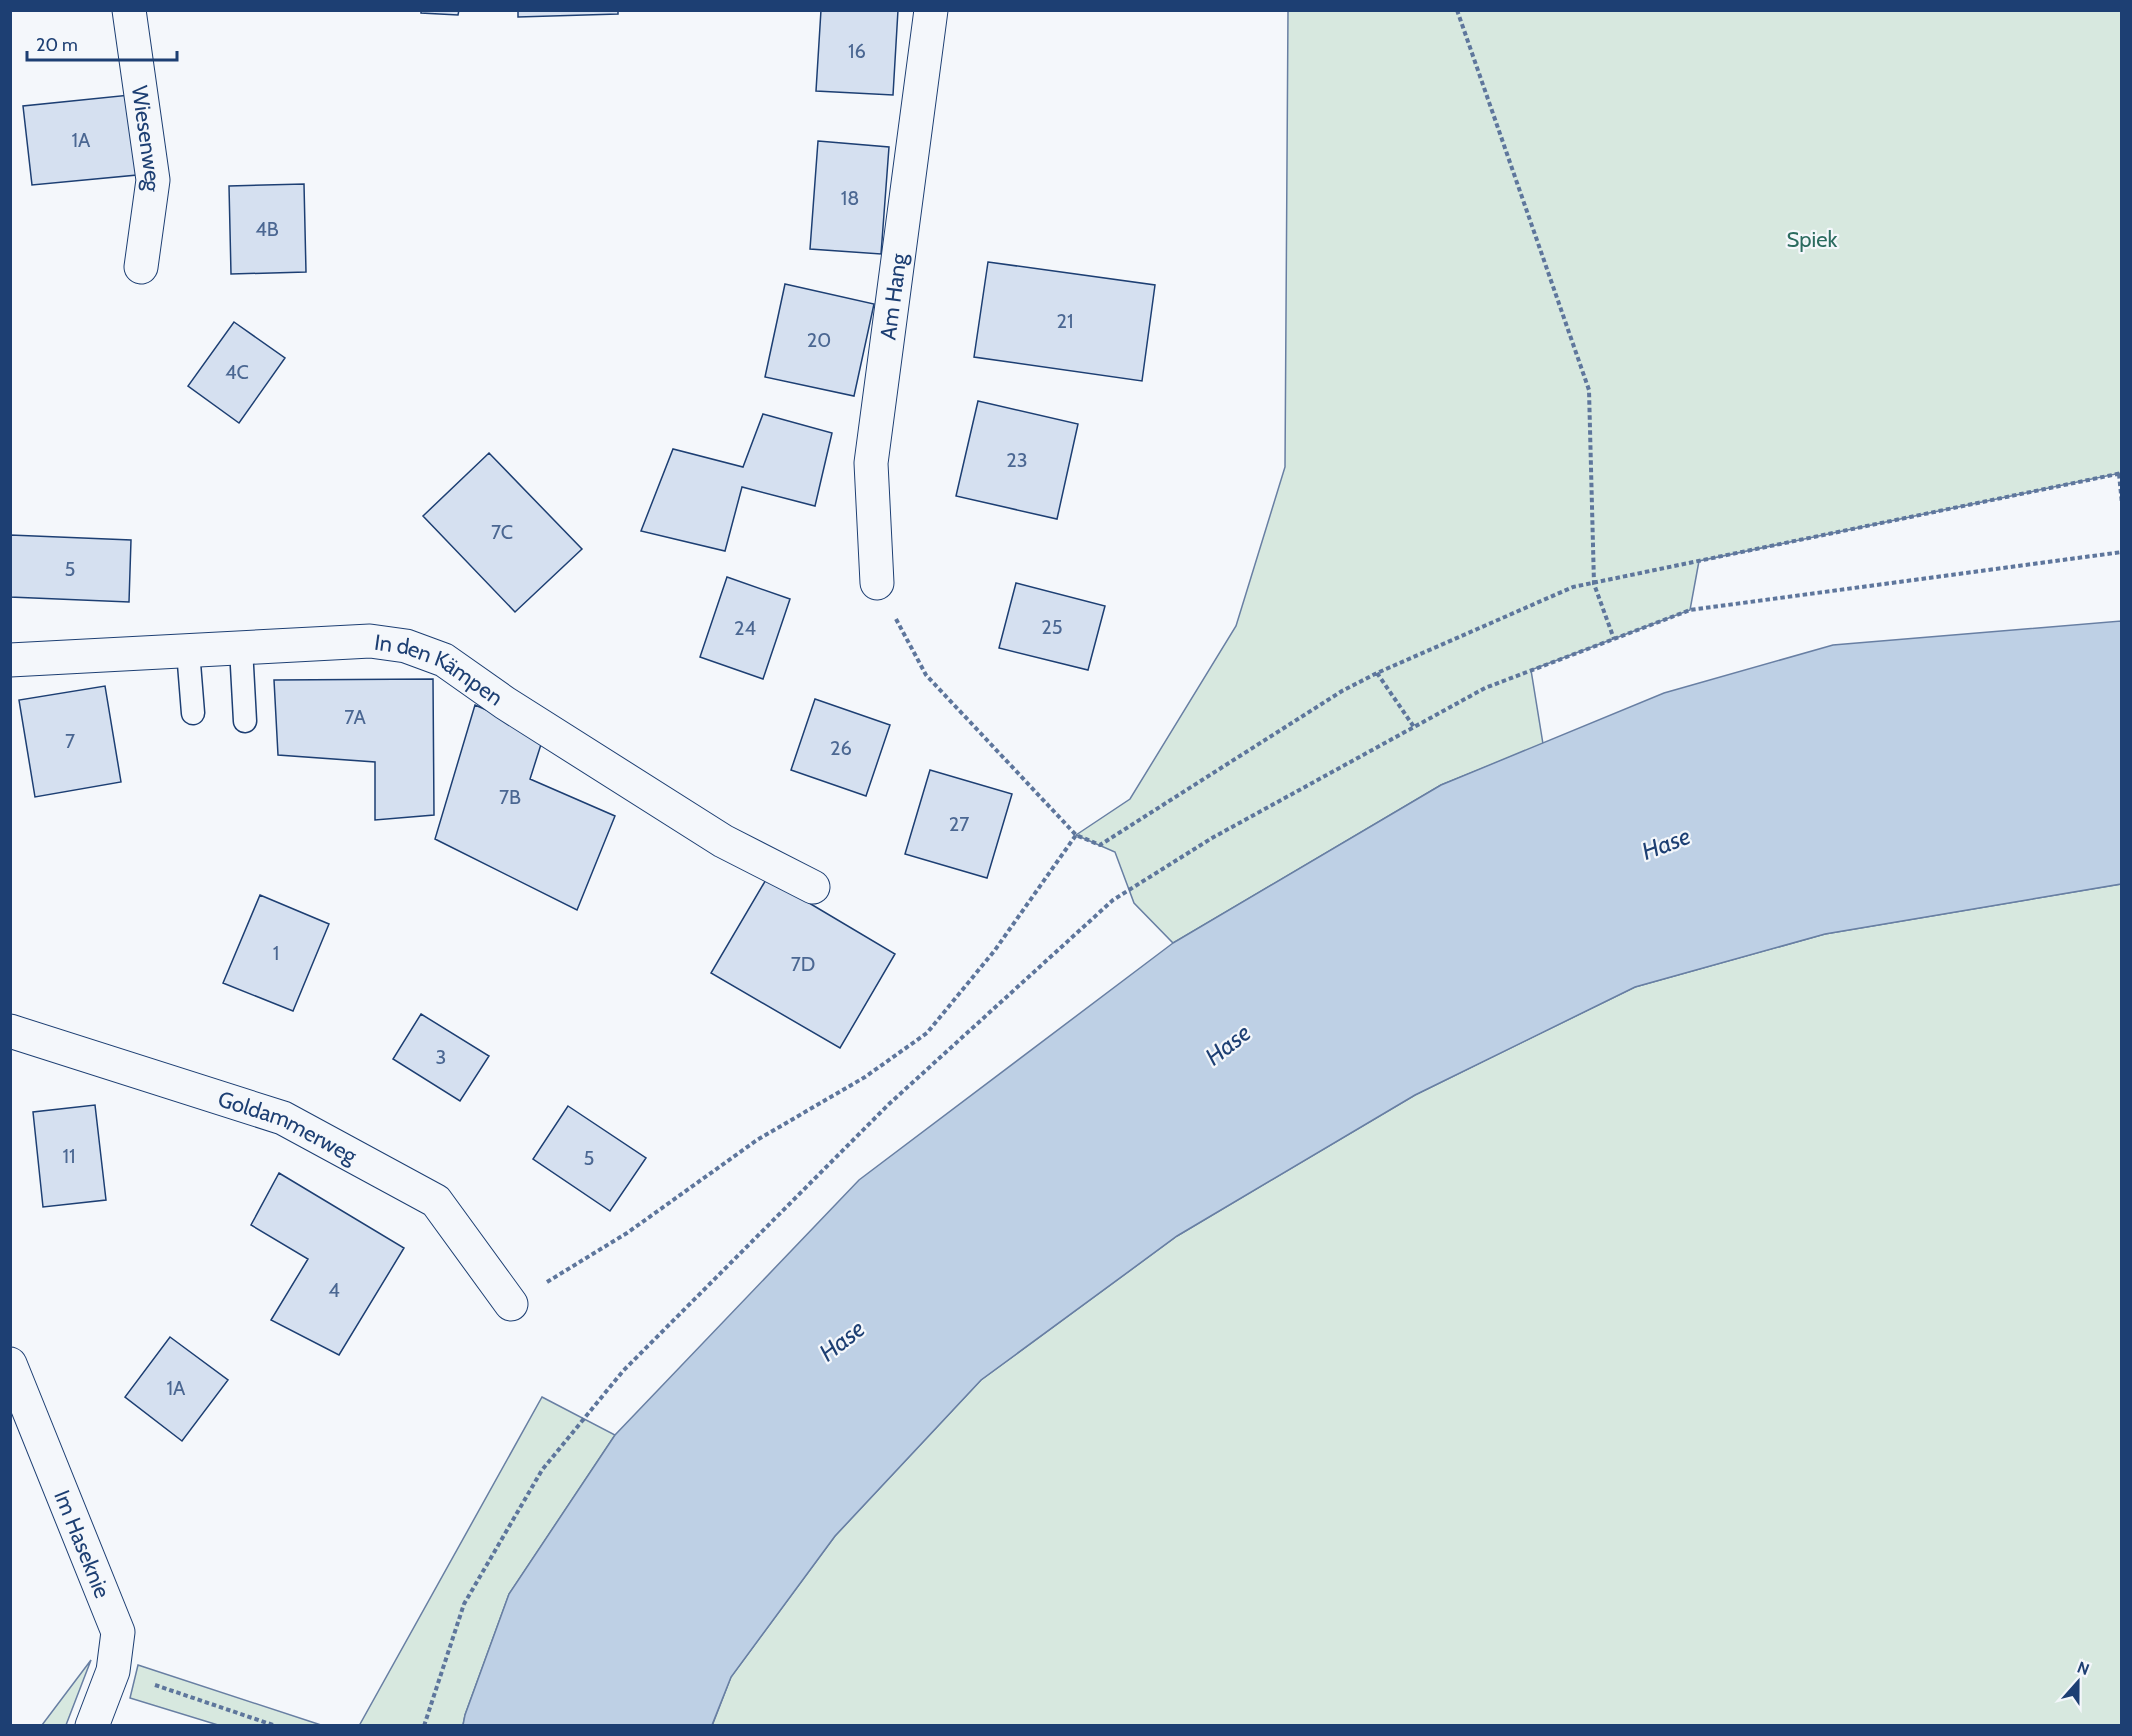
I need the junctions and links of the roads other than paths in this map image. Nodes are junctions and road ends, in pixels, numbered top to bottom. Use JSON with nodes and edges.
{"nodes":[{"id":1,"x":129,"y":10,"type":"edge"},
{"id":2,"x":931,"y":10,"type":"edge"},
{"id":3,"x":141,"y":267,"type":"dead end"},
{"id":4,"x":877,"y":583,"type":"road end"},
{"id":5,"x":240,"y":648,"type":"junction"},
{"id":6,"x":188,"y":651,"type":"junction"},
{"id":7,"x":10,"y":660,"type":"edge"},
{"id":8,"x":193,"y":713,"type":"dead end"},
{"id":9,"x":245,"y":721,"type":"dead end"},
{"id":10,"x":813,"y":887,"type":"dead end"},
{"id":11,"x":10,"y":1031,"type":"edge"},
{"id":12,"x":511,"y":1304,"type":"road end"},
{"id":13,"x":10,"y":1364,"type":"edge"},
{"id":14,"x":92,"y":1725,"type":"edge"}],
"edges":[{"from":1,"to":3,"type":"street","name":"Wiesenweg"},
{"from":2,"to":4,"type":"street","name":"Am Hang"},
{"from":5,"to":6,"type":"street","name":"In den Kämpen"},
{"from":5,"to":9,"type":"lane"},
{"from":5,"to":10,"type":"street","name":"In den Kämpen"},
{"from":6,"to":7,"type":"street","name":"In den Kämpen"},
{"from":6,"to":8,"type":"lane"},
{"from":11,"to":12,"type":"street","name":"Goldammerweg"},
{"from":13,"to":14,"type":"street","name":"Im Haseknie"}]}
